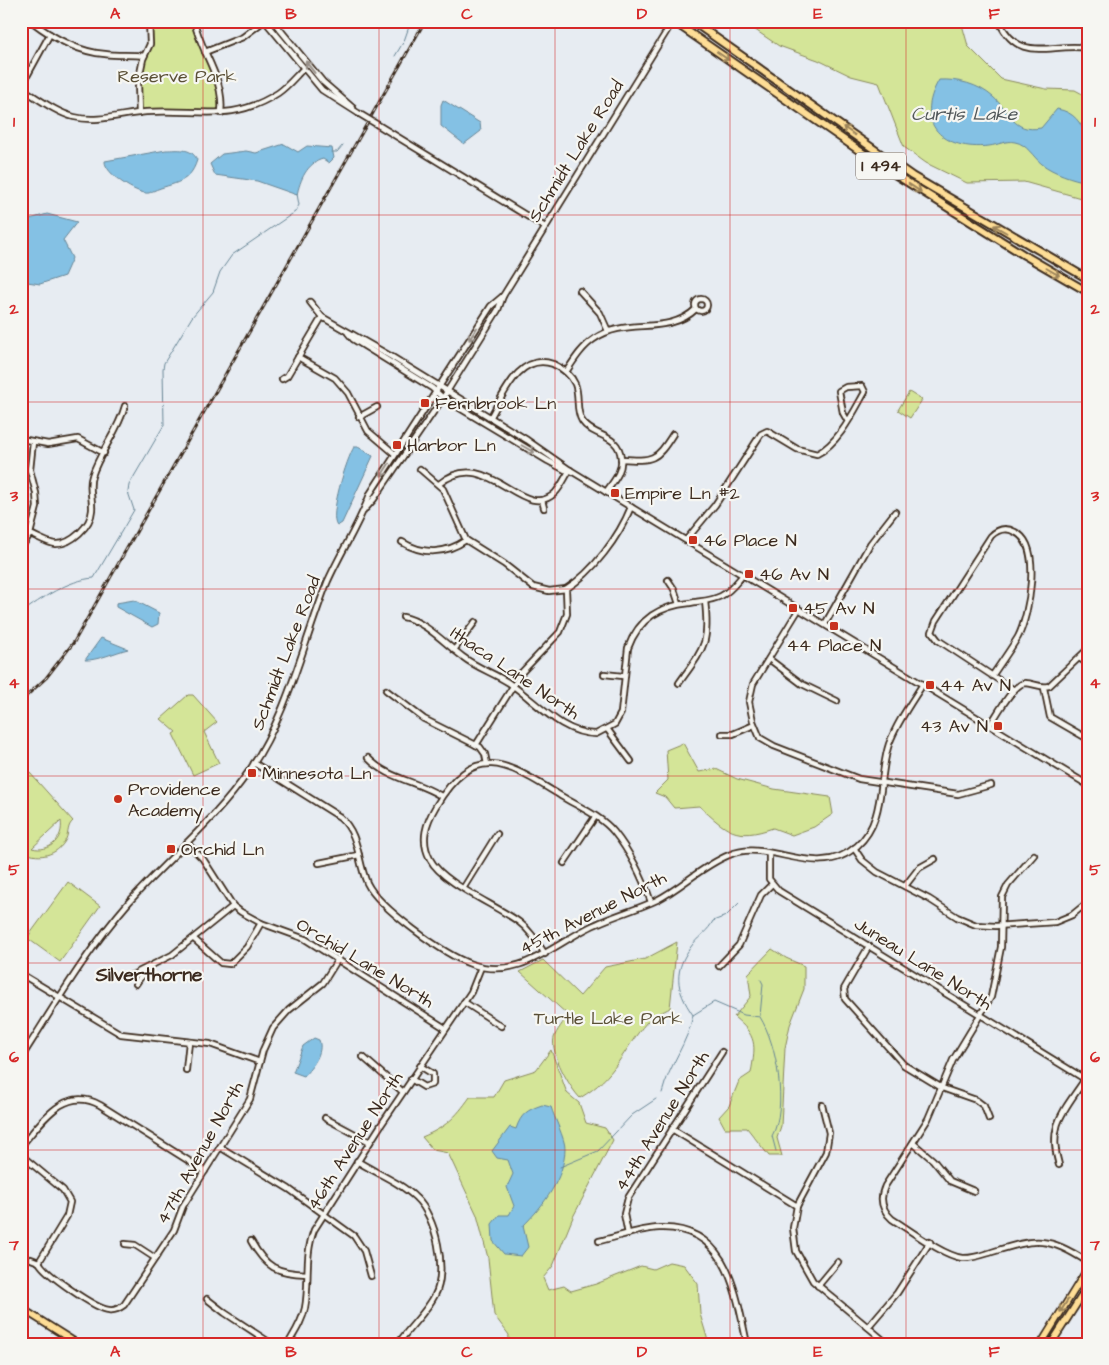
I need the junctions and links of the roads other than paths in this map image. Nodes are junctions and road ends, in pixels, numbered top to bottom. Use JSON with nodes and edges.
{"nodes":[{"id":1,"x":30,"y":21,"type":"edge"},
{"id":2,"x":149,"y":21,"type":"edge"},
{"id":3,"x":194,"y":21,"type":"edge"},
{"id":4,"x":265,"y":21,"type":"edge"},
{"id":5,"x":274,"y":21,"type":"edge"},
{"id":6,"x":673,"y":21,"type":"edge"},
{"id":7,"x":692,"y":21,"type":"edge"},
{"id":8,"x":999,"y":21,"type":"edge"},
{"id":9,"x":50,"y":34,"type":"junction"},
{"id":10,"x":1088,"y":48,"type":"edge"},
{"id":11,"x":205,"y":52,"type":"junction"},
{"id":12,"x":144,"y":56,"type":"junction"},
{"id":13,"x":303,"y":69,"type":"junction"},
{"id":14,"x":21,"y":87,"type":"edge"},
{"id":15,"x":140,"y":112,"type":"junction"},
{"id":16,"x":358,"y":112,"type":"junction"},
{"id":17,"x":220,"y":114,"type":"junction"},
{"id":18,"x":545,"y":227,"type":"junction"},
{"id":19,"x":1088,"y":279,"type":"edge"},
{"id":20,"x":580,"y":291,"type":"dead end"},
{"id":21,"x":1088,"y":292,"type":"edge"},
{"id":22,"x":503,"y":296,"type":"junction"},
{"id":23,"x":310,"y":302,"type":"dead end"},
{"id":24,"x":696,"y":309,"type":"dead end"},
{"id":25,"x":322,"y":317,"type":"junction"},
{"id":26,"x":608,"y":331,"type":"junction"},
{"id":27,"x":348,"y":333,"type":"junction"},
{"id":28,"x":298,"y":357,"type":"junction"},
{"id":29,"x":566,"y":372,"type":"junction"},
{"id":30,"x":282,"y":379,"type":"dead end"},
{"id":31,"x":440,"y":387,"type":"junction"},
{"id":32,"x":447,"y":392,"type":"junction"},
{"id":33,"x":436,"y":393,"type":"junction"},
{"id":34,"x":443,"y":398,"type":"junction"},
{"id":35,"x":125,"y":406,"type":"dead end"},
{"id":36,"x":377,"y":407,"type":"dead end"},
{"id":37,"x":359,"y":417,"type":"junction"},
{"id":38,"x":490,"y":418,"type":"junction"},
{"id":39,"x":847,"y":420,"type":"junction"},
{"id":40,"x":673,"y":434,"type":"dead end"},
{"id":41,"x":21,"y":439,"type":"edge"},
{"id":42,"x":33,"y":442,"type":"junction"},
{"id":43,"x":104,"y":453,"type":"junction"},
{"id":44,"x":395,"y":454,"type":"junction"},
{"id":45,"x":622,"y":459,"type":"junction"},
{"id":46,"x":420,"y":469,"type":"dead end"},
{"id":47,"x":570,"y":470,"type":"junction"},
{"id":48,"x":439,"y":484,"type":"junction"},
{"id":49,"x":606,"y":492,"type":"junction"},
{"id":50,"x":542,"y":500,"type":"junction"},
{"id":51,"x":632,"y":507,"type":"junction"},
{"id":52,"x":544,"y":508,"type":"dead end"},
{"id":53,"x":365,"y":509,"type":"junction"},
{"id":54,"x":895,"y":512,"type":"dead end"},
{"id":55,"x":30,"y":534,"type":"junction"},
{"id":56,"x":466,"y":540,"type":"junction"},
{"id":57,"x":686,"y":540,"type":"junction"},
{"id":58,"x":402,"y":542,"type":"dead end"},
{"id":59,"x":21,"y":548,"type":"edge"},
{"id":60,"x":743,"y":574,"type":"junction"},
{"id":61,"x":668,"y":580,"type":"dead end"},
{"id":62,"x":566,"y":589,"type":"junction"},
{"id":63,"x":705,"y":601,"type":"junction"},
{"id":64,"x":679,"y":604,"type":"junction"},
{"id":65,"x":799,"y":609,"type":"junction"},
{"id":66,"x":403,"y":617,"type":"dead end"},
{"id":67,"x":475,"y":622,"type":"dead end"},
{"id":68,"x":826,"y":624,"type":"junction"},
{"id":69,"x":1088,"y":649,"type":"edge"},
{"id":70,"x":454,"y":650,"type":"junction"},
{"id":71,"x":1079,"y":658,"type":"junction"},
{"id":72,"x":769,"y":659,"type":"junction"},
{"id":73,"x":1088,"y":664,"type":"edge"},
{"id":74,"x":604,"y":674,"type":"dead end"},
{"id":75,"x":623,"y":676,"type":"junction"},
{"id":76,"x":992,"y":676,"type":"junction"},
{"id":77,"x":679,"y":683,"type":"dead end"},
{"id":78,"x":923,"y":684,"type":"junction"},
{"id":79,"x":513,"y":686,"type":"junction"},
{"id":80,"x":1044,"y":688,"type":"junction"},
{"id":81,"x":386,"y":690,"type":"dead end"},
{"id":82,"x":1014,"y":690,"type":"junction"},
{"id":83,"x":837,"y":701,"type":"dead end"},
{"id":84,"x":754,"y":725,"type":"junction"},
{"id":85,"x":990,"y":725,"type":"junction"},
{"id":86,"x":608,"y":730,"type":"junction"},
{"id":87,"x":722,"y":734,"type":"dead end"},
{"id":88,"x":1088,"y":739,"type":"edge"},
{"id":89,"x":476,"y":745,"type":"junction"},
{"id":90,"x":368,"y":758,"type":"dead end"},
{"id":91,"x":630,"y":761,"type":"dead end"},
{"id":92,"x":254,"y":763,"type":"junction"},
{"id":93,"x":487,"y":764,"type":"junction"},
{"id":94,"x":880,"y":783,"type":"junction"},
{"id":95,"x":991,"y":785,"type":"dead end"},
{"id":96,"x":1088,"y":785,"type":"edge"},
{"id":97,"x":441,"y":796,"type":"junction"},
{"id":98,"x":595,"y":817,"type":"junction"},
{"id":99,"x":497,"y":834,"type":"dead end"},
{"id":100,"x":187,"y":843,"type":"junction"},
{"id":101,"x":854,"y":848,"type":"junction"},
{"id":102,"x":769,"y":854,"type":"junction"},
{"id":103,"x":358,"y":855,"type":"junction"},
{"id":104,"x":1034,"y":855,"type":"dead end"},
{"id":105,"x":935,"y":859,"type":"dead end"},
{"id":106,"x":319,"y":863,"type":"dead end"},
{"id":107,"x":564,"y":863,"type":"dead end"},
{"id":108,"x":772,"y":884,"type":"junction"},
{"id":109,"x":905,"y":886,"type":"junction"},
{"id":110,"x":464,"y":887,"type":"junction"},
{"id":111,"x":651,"y":902,"type":"junction"},
{"id":112,"x":1088,"y":902,"type":"edge"},
{"id":113,"x":233,"y":906,"type":"junction"},
{"id":114,"x":260,"y":923,"type":"junction"},
{"id":115,"x":1000,"y":926,"type":"junction"},
{"id":116,"x":194,"y":939,"type":"junction"},
{"id":117,"x":869,"y":946,"type":"junction"},
{"id":118,"x":545,"y":954,"type":"junction"},
{"id":119,"x":338,"y":960,"type":"junction"},
{"id":120,"x":719,"y":966,"type":"dead end"},
{"id":121,"x":481,"y":967,"type":"junction"},
{"id":122,"x":146,"y":968,"type":"junction"},
{"id":123,"x":21,"y":974,"type":"edge"},
{"id":124,"x":128,"y":977,"type":"dead end"},
{"id":125,"x":136,"y":984,"type":"dead end"},
{"id":126,"x":60,"y":998,"type":"junction"},
{"id":127,"x":464,"y":1002,"type":"junction"},
{"id":128,"x":981,"y":1016,"type":"junction"},
{"id":129,"x":501,"y":1026,"type":"dead end"},
{"id":130,"x":445,"y":1028,"type":"junction"},
{"id":131,"x":190,"y":1042,"type":"junction"},
{"id":132,"x":722,"y":1052,"type":"dead end"},
{"id":133,"x":363,"y":1057,"type":"dead end"},
{"id":134,"x":21,"y":1058,"type":"edge"},
{"id":135,"x":260,"y":1062,"type":"junction"},
{"id":136,"x":420,"y":1066,"type":"junction"},
{"id":137,"x":186,"y":1070,"type":"dead end"},
{"id":138,"x":411,"y":1079,"type":"junction"},
{"id":139,"x":1086,"y":1080,"type":"edge"},
{"id":140,"x":942,"y":1088,"type":"junction"},
{"id":141,"x":402,"y":1092,"type":"junction"},
{"id":142,"x":822,"y":1105,"type":"dead end"},
{"id":143,"x":326,"y":1118,"type":"dead end"},
{"id":144,"x":989,"y":1119,"type":"dead end"},
{"id":145,"x":672,"y":1129,"type":"junction"},
{"id":146,"x":370,"y":1142,"type":"junction"},
{"id":147,"x":913,"y":1143,"type":"junction"},
{"id":148,"x":21,"y":1146,"type":"edge"},
{"id":149,"x":220,"y":1147,"type":"junction"},
{"id":150,"x":21,"y":1155,"type":"edge"},
{"id":151,"x":357,"y":1161,"type":"junction"},
{"id":152,"x":1059,"y":1165,"type":"dead end"},
{"id":153,"x":205,"y":1171,"type":"junction"},
{"id":154,"x":974,"y":1191,"type":"dead end"},
{"id":155,"x":798,"y":1206,"type":"junction"},
{"id":156,"x":323,"y":1215,"type":"junction"},
{"id":157,"x":628,"y":1234,"type":"junction"},
{"id":158,"x":251,"y":1241,"type":"dead end"},
{"id":159,"x":598,"y":1241,"type":"dead end"},
{"id":160,"x":930,"y":1242,"type":"junction"},
{"id":161,"x":125,"y":1244,"type":"dead end"},
{"id":162,"x":155,"y":1258,"type":"junction"},
{"id":163,"x":31,"y":1259,"type":"dead end"},
{"id":164,"x":38,"y":1262,"type":"junction"},
{"id":165,"x":838,"y":1262,"type":"dead end"},
{"id":166,"x":1088,"y":1262,"type":"edge"},
{"id":167,"x":1088,"y":1268,"type":"edge"},
{"id":168,"x":307,"y":1274,"type":"junction"},
{"id":169,"x":371,"y":1276,"type":"dead end"},
{"id":170,"x":818,"y":1286,"type":"junction"},
{"id":171,"x":1088,"y":1286,"type":"edge"},
{"id":172,"x":207,"y":1299,"type":"dead end"},
{"id":173,"x":21,"y":1308,"type":"edge"},
{"id":174,"x":868,"y":1327,"type":"junction"},
{"id":175,"x":68,"y":1341,"type":"edge"},
{"id":176,"x":78,"y":1344,"type":"edge"},
{"id":177,"x":272,"y":1344,"type":"edge"},
{"id":178,"x":288,"y":1344,"type":"edge"},
{"id":179,"x":398,"y":1344,"type":"edge"},
{"id":180,"x":747,"y":1344,"type":"edge"},
{"id":181,"x":888,"y":1344,"type":"edge"},
{"id":182,"x":1041,"y":1344,"type":"edge"},
{"id":183,"x":1051,"y":1344,"type":"edge"}],
"edges":[{"from":1,"to":9,"type":"street"},
{"from":2,"to":12,"type":"street"},
{"from":3,"to":11,"type":"street"},
{"from":4,"to":11,"type":"street"},
{"from":4,"to":13,"type":"street"},
{"from":16,"to":5,"type":"street","one_way":true},
{"from":6,"to":18,"type":"street","name":"Schmidt Lake Road"},
{"from":6,"to":21,"type":"highway","number":"I 494","one_way":true,"bridge":true},
{"from":19,"to":7,"type":"highway","number":"I 494","one_way":true},
{"from":8,"to":10,"type":"street"},
{"from":9,"to":12,"type":"street"},
{"from":9,"to":14,"type":"street"},
{"from":11,"to":17,"type":"street"},
{"from":12,"to":15,"type":"street"},
{"from":13,"to":16,"type":"street"},
{"from":13,"to":17,"type":"street"},
{"from":14,"to":15,"type":"street"},
{"from":15,"to":17,"type":"street"},
{"from":16,"to":18,"type":"street","bridge":true},
{"from":18,"to":22,"type":"street","name":"Schmidt Lake Road"},
{"from":20,"to":26,"type":"street"},
{"from":22,"to":31,"type":"street","name":"Schmidt Lake Road","one_way":true},
{"from":22,"to":32,"type":"street","name":"Schmidt Lake Road"},
{"from":23,"to":25,"type":"street"},
{"from":24,"to":26,"type":"street"},
{"from":25,"to":27,"type":"street"},
{"from":25,"to":28,"type":"street"},
{"from":26,"to":29,"type":"street"},
{"from":27,"to":31,"type":"street"},
{"from":27,"to":33,"type":"street"},
{"from":28,"to":30,"type":"street"},
{"from":28,"to":37,"type":"street"},
{"from":29,"to":38,"type":"street"},
{"from":29,"to":45,"type":"street"},
{"from":31,"to":32,"type":"street"},
{"from":31,"to":33,"type":"street","name":"Schmidt Lake Road"},
{"from":32,"to":34,"type":"street","name":"Schmidt Lake Road"},
{"from":32,"to":38,"type":"street"},
{"from":33,"to":34,"type":"street"},
{"from":33,"to":44,"type":"street","name":"Schmidt Lake Road"},
{"from":34,"to":47,"type":"street","one_way":true},
{"from":34,"to":53,"type":"street","name":"Schmidt Lake Road"},
{"from":35,"to":43,"type":"street"},
{"from":36,"to":37,"type":"street"},
{"from":37,"to":44,"type":"street"},
{"from":38,"to":47,"type":"street"},
{"from":39,"to":39,"type":"street"},
{"from":39,"to":57,"type":"street"},
{"from":40,"to":45,"type":"street"},
{"from":41,"to":42,"type":"street"},
{"from":42,"to":43,"type":"street"},
{"from":42,"to":55,"type":"street"},
{"from":43,"to":55,"type":"street"},
{"from":44,"to":53,"type":"street","name":"Schmidt Lake Road","one_way":true},
{"from":45,"to":49,"type":"street"},
{"from":46,"to":48,"type":"street"},
{"from":47,"to":49,"type":"street"},
{"from":47,"to":50,"type":"street"},
{"from":48,"to":50,"type":"street"},
{"from":48,"to":56,"type":"street"},
{"from":49,"to":51,"type":"street"},
{"from":50,"to":52,"type":"street"},
{"from":51,"to":57,"type":"street"},
{"from":51,"to":62,"type":"street"},
{"from":53,"to":92,"type":"street","name":"Schmidt Lake Road"},
{"from":54,"to":68,"type":"street"},
{"from":55,"to":59,"type":"street"},
{"from":56,"to":58,"type":"street"},
{"from":56,"to":62,"type":"street"},
{"from":57,"to":60,"type":"street"},
{"from":60,"to":63,"type":"street"},
{"from":60,"to":65,"type":"street"},
{"from":61,"to":64,"type":"street"},
{"from":62,"to":79,"type":"street"},
{"from":63,"to":64,"type":"street"},
{"from":63,"to":77,"type":"street"},
{"from":64,"to":75,"type":"street"},
{"from":65,"to":68,"type":"street"},
{"from":65,"to":72,"type":"street"},
{"from":66,"to":70,"type":"street","name":"Ithaca Lane North"},
{"from":67,"to":70,"type":"street"},
{"from":68,"to":78,"type":"street"},
{"from":69,"to":71,"type":"street"},
{"from":70,"to":79,"type":"street","name":"Ithaca Lane North"},
{"from":71,"to":73,"type":"street"},
{"from":71,"to":80,"type":"street"},
{"from":72,"to":83,"type":"street"},
{"from":72,"to":84,"type":"street"},
{"from":74,"to":75,"type":"street"},
{"from":75,"to":86,"type":"street"},
{"from":76,"to":76,"type":"street"},
{"from":76,"to":82,"type":"street"},
{"from":78,"to":85,"type":"street"},
{"from":78,"to":94,"type":"street"},
{"from":79,"to":86,"type":"street","name":"Ithaca Lane North"},
{"from":79,"to":89,"type":"street"},
{"from":80,"to":82,"type":"street"},
{"from":80,"to":88,"type":"street"},
{"from":81,"to":89,"type":"street"},
{"from":82,"to":85,"type":"street"},
{"from":84,"to":87,"type":"street"},
{"from":84,"to":94,"type":"street"},
{"from":85,"to":96,"type":"street"},
{"from":86,"to":91,"type":"street"},
{"from":89,"to":93,"type":"street"},
{"from":90,"to":97,"type":"street"},
{"from":92,"to":100,"type":"street","name":"Schmidt Lake Road"},
{"from":92,"to":103,"type":"street"},
{"from":93,"to":97,"type":"street"},
{"from":93,"to":98,"type":"street"},
{"from":94,"to":95,"type":"street"},
{"from":94,"to":101,"type":"street"},
{"from":97,"to":110,"type":"street"},
{"from":98,"to":107,"type":"street"},
{"from":98,"to":111,"type":"street"},
{"from":99,"to":110,"type":"street"},
{"from":100,"to":113,"type":"street","name":"Orchid Lane North"},
{"from":100,"to":126,"type":"street","name":"Schmidt Lake Road"},
{"from":101,"to":102,"type":"street"},
{"from":101,"to":109,"type":"street"},
{"from":102,"to":108,"type":"street"},
{"from":102,"to":111,"type":"street","name":"45th Avenue North"},
{"from":103,"to":106,"type":"street"},
{"from":103,"to":121,"type":"street"},
{"from":104,"to":115,"type":"street"},
{"from":105,"to":109,"type":"street"},
{"from":108,"to":117,"type":"street","name":"Juneau Lane North"},
{"from":108,"to":120,"type":"street"},
{"from":109,"to":115,"type":"street"},
{"from":110,"to":118,"type":"street"},
{"from":111,"to":118,"type":"street","name":"45th Avenue North"},
{"from":112,"to":115,"type":"street"},
{"from":113,"to":114,"type":"street","name":"Orchid Lane North"},
{"from":113,"to":116,"type":"street"},
{"from":114,"to":116,"type":"street"},
{"from":114,"to":119,"type":"street","name":"Orchid Lane North"},
{"from":115,"to":128,"type":"street"},
{"from":116,"to":122,"type":"street"},
{"from":117,"to":128,"type":"street","name":"Juneau Lane North"},
{"from":117,"to":140,"type":"street"},
{"from":118,"to":121,"type":"street","name":"45th Avenue North"},
{"from":119,"to":130,"type":"street","name":"Orchid Lane North"},
{"from":119,"to":135,"type":"street","name":"47th Avenue North"},
{"from":121,"to":127,"type":"street","name":"46th Avenue North"},
{"from":122,"to":124,"type":"street"},
{"from":122,"to":125,"type":"street"},
{"from":123,"to":126,"type":"street"},
{"from":126,"to":131,"type":"street"},
{"from":126,"to":134,"type":"street","name":"Schmidt Lake Road"},
{"from":127,"to":129,"type":"street"},
{"from":127,"to":130,"type":"street","name":"46th Avenue North"},
{"from":128,"to":139,"type":"street","name":"Juneau Lane North"},
{"from":128,"to":140,"type":"street"},
{"from":130,"to":136,"type":"street","name":"46th Avenue North"},
{"from":131,"to":135,"type":"street"},
{"from":131,"to":137,"type":"street"},
{"from":132,"to":145,"type":"street","name":"44th Avenue North"},
{"from":133,"to":141,"type":"street"},
{"from":135,"to":149,"type":"street","name":"47th Avenue North"},
{"from":136,"to":138,"type":"street","name":"46th Avenue North"},
{"from":136,"to":138,"type":"street"},
{"from":138,"to":141,"type":"street","name":"46th Avenue North"},
{"from":139,"to":152,"type":"street"},
{"from":140,"to":144,"type":"street"},
{"from":140,"to":147,"type":"street"},
{"from":141,"to":146,"type":"street","name":"46th Avenue North"},
{"from":142,"to":155,"type":"street"},
{"from":143,"to":146,"type":"street"},
{"from":145,"to":155,"type":"street"},
{"from":145,"to":157,"type":"street","name":"44th Avenue North"},
{"from":146,"to":151,"type":"street","name":"46th Avenue North"},
{"from":147,"to":154,"type":"street"},
{"from":147,"to":160,"type":"street"},
{"from":148,"to":153,"type":"street"},
{"from":149,"to":153,"type":"street","name":"47th Avenue North"},
{"from":149,"to":156,"type":"street"},
{"from":150,"to":164,"type":"street"},
{"from":151,"to":156,"type":"street","name":"46th Avenue North"},
{"from":151,"to":179,"type":"street"},
{"from":153,"to":162,"type":"street","name":"47th Avenue North"},
{"from":155,"to":170,"type":"street"},
{"from":156,"to":168,"type":"street","name":"46th Avenue North"},
{"from":156,"to":169,"type":"street"},
{"from":157,"to":159,"type":"street"},
{"from":157,"to":180,"type":"street"},
{"from":158,"to":168,"type":"street"},
{"from":160,"to":166,"type":"street"},
{"from":160,"to":174,"type":"street"},
{"from":161,"to":162,"type":"street"},
{"from":162,"to":164,"type":"street","name":"47th Avenue North"},
{"from":163,"to":164,"type":"street"},
{"from":165,"to":170,"type":"street"},
{"from":167,"to":182,"type":"main road","one_way":true},
{"from":168,"to":178,"type":"street","name":"46th Avenue North"},
{"from":170,"to":174,"type":"street"},
{"from":171,"to":183,"type":"main road"},
{"from":172,"to":177,"type":"street"},
{"from":173,"to":175,"type":"main road"},
{"from":174,"to":181,"type":"street"},
{"from":175,"to":176,"type":"main road"}]}
